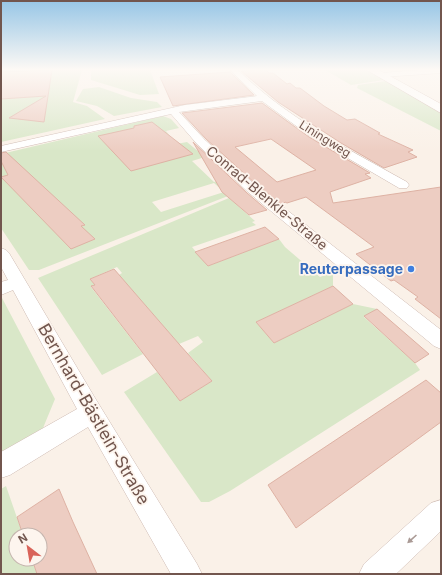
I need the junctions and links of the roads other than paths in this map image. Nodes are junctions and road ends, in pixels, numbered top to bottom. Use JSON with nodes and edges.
{"nodes":[{"id":1,"x":420,"y":97,"type":"edge"},
{"id":2,"x":264,"y":98,"type":"joint"},
{"id":3,"x":441,"y":109,"type":"edge"},
{"id":4,"x":173,"y":111,"type":"junction"},
{"id":5,"x":1,"y":149,"type":"edge"},
{"id":6,"x":403,"y":185,"type":"dead end"},
{"id":7,"x":1,"y":253,"type":"edge"},
{"id":8,"x":9,"y":286,"type":"edge"},
{"id":9,"x":441,"y":341,"type":"edge"},
{"id":10,"x":92,"y":412,"type":"junction"},
{"id":11,"x":1,"y":466,"type":"edge"},
{"id":12,"x":441,"y":513,"type":"edge"},
{"id":13,"x":187,"y":574,"type":"edge"},
{"id":14,"x":374,"y":574,"type":"edge"}],
"edges":[{"from":1,"to":3,"type":"street"},
{"from":2,"to":4,"type":"street"},
{"from":2,"to":6,"type":"street","name":"Liningweg"},
{"from":4,"to":5,"type":"street"},
{"from":4,"to":9,"type":"street","name":"Conrad-Blenkle-Straße"},
{"from":7,"to":8,"type":"street","name":"Bernhard-Bästlein-Straße"},
{"from":8,"to":10,"type":"street","name":"Bernhard-Bästlein-Straße"},
{"from":10,"to":11,"type":"street"},
{"from":10,"to":13,"type":"street","name":"Bernhard-Bästlein-Straße"},
{"from":12,"to":14,"type":"street","one_way":true}]}
